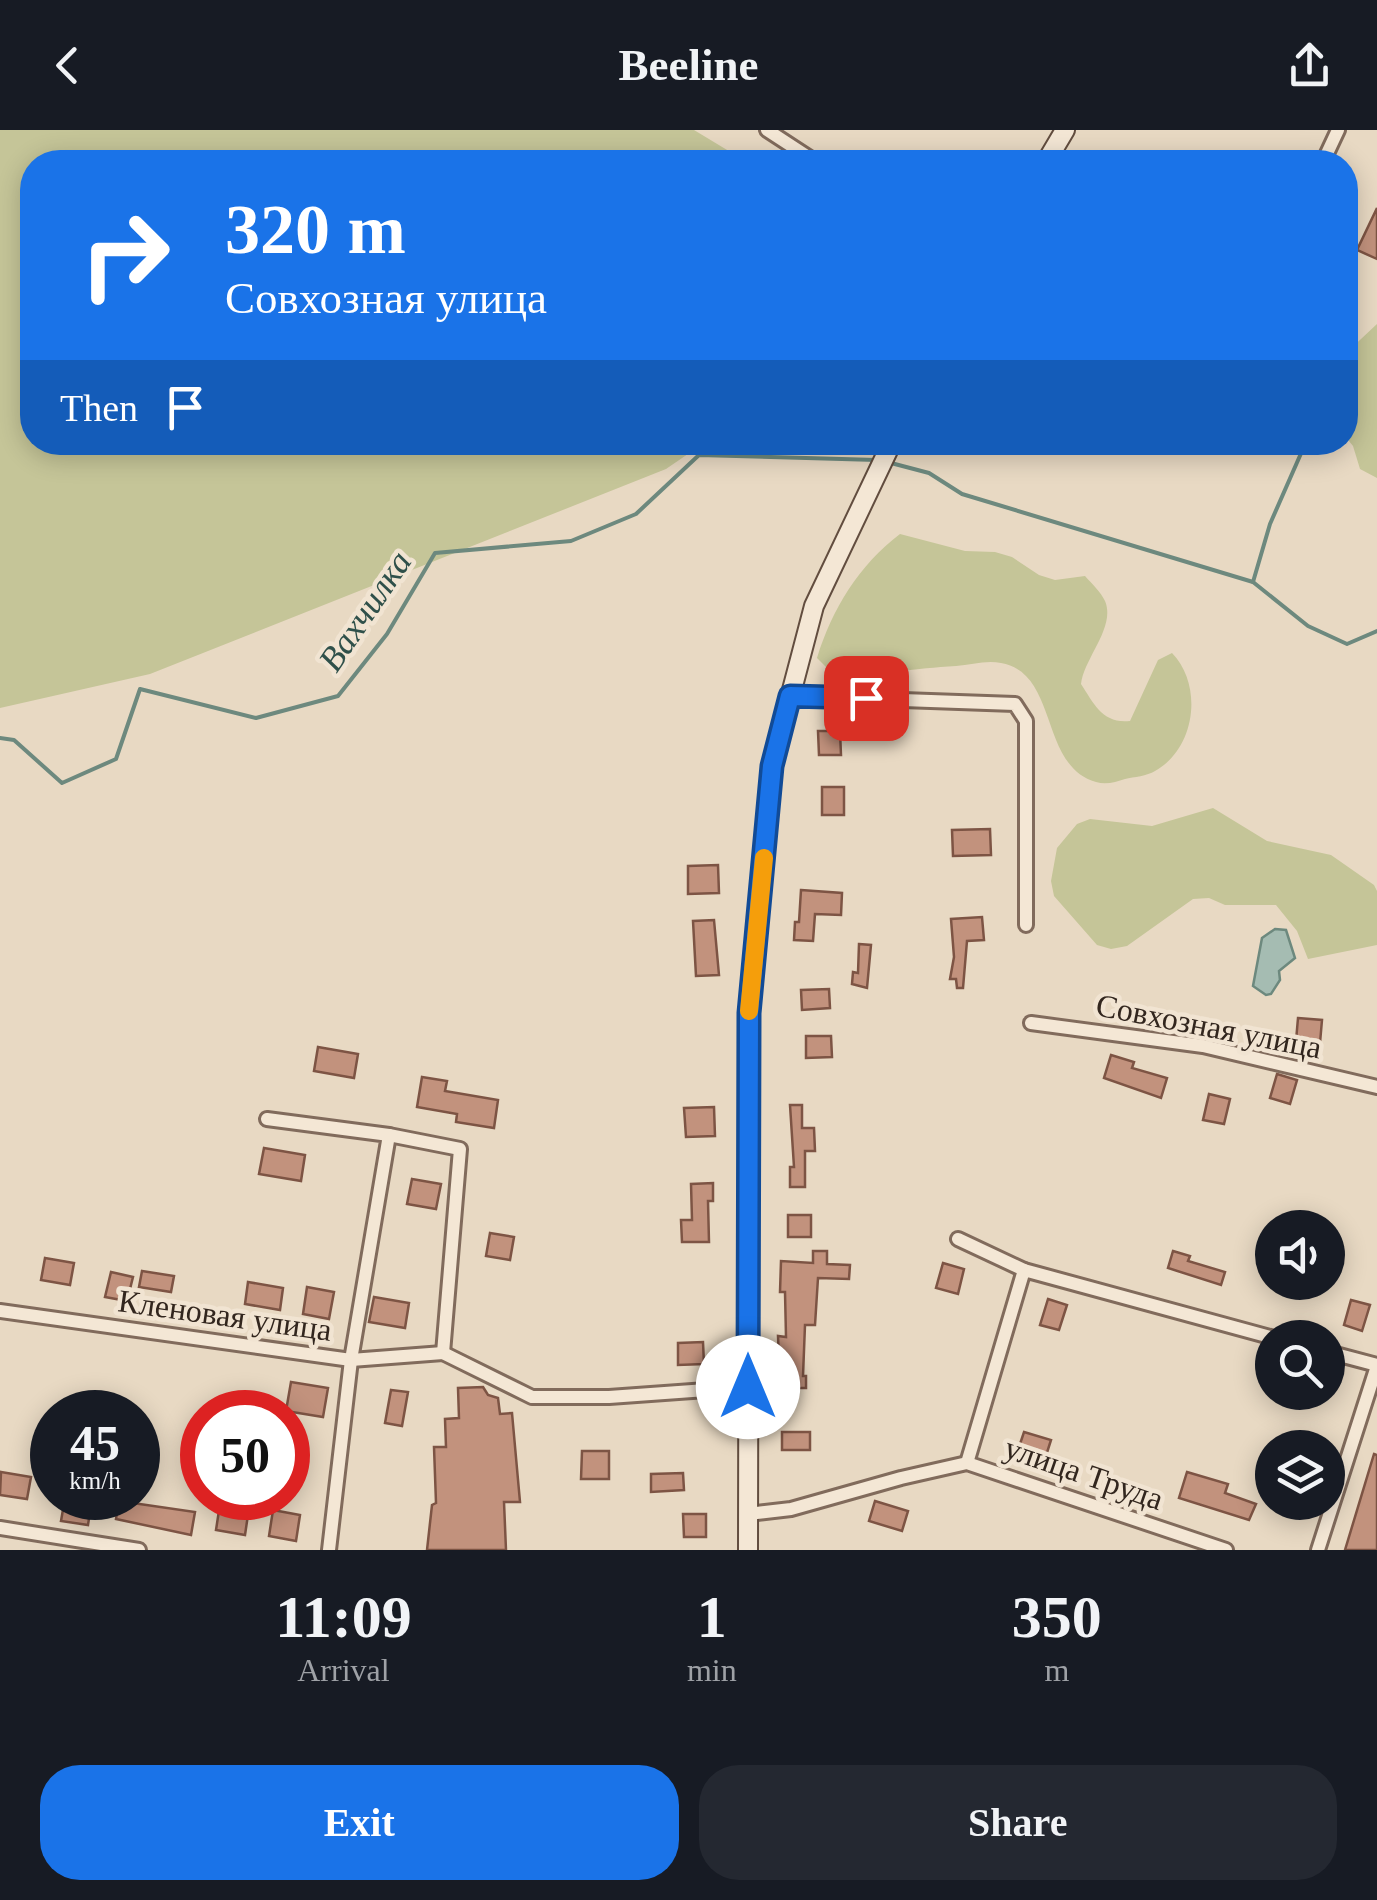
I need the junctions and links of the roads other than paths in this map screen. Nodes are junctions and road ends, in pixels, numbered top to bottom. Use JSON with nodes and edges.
{"nodes":[{"id":1,"x":767,"y":130,"type":"edge"},
{"id":2,"x":798,"y":150,"type":"edge"},
{"id":3,"x":885,"y":455,"type":"edge"},
{"id":4,"x":790,"y":696,"type":"junction"},
{"id":5,"x":1026,"y":925,"type":"dead end"},
{"id":6,"x":1031,"y":1023,"type":"dead end"},
{"id":7,"x":1377,"y":1087,"type":"edge"},
{"id":8,"x":267,"y":1120,"type":"dead end"},
{"id":9,"x":389,"y":1135,"type":"junction"},
{"id":10,"x":958,"y":1239,"type":"dead end"},
{"id":11,"x":1024,"y":1270,"type":"junction"},
{"id":12,"x":0,"y":1311,"type":"edge"},
{"id":13,"x":1255,"y":1333,"type":"edge"},
{"id":14,"x":444,"y":1353,"type":"junction"},
{"id":15,"x":1345,"y":1357,"type":"edge"},
{"id":16,"x":351,"y":1360,"type":"junction"},
{"id":17,"x":1377,"y":1365,"type":"edge"},
{"id":18,"x":748,"y":1387,"type":"junction"},
{"id":19,"x":967,"y":1463,"type":"junction"},
{"id":20,"x":748,"y":1514,"type":"junction"},
{"id":21,"x":0,"y":1528,"type":"edge"},
{"id":22,"x":139,"y":1550,"type":"edge"},
{"id":23,"x":330,"y":1550,"type":"edge"},
{"id":24,"x":748,"y":1550,"type":"edge"},
{"id":25,"x":1226,"y":1550,"type":"edge"},
{"id":26,"x":1318,"y":1550,"type":"edge"}],
"edges":[{"from":1,"to":2,"type":"street"},
{"from":3,"to":4,"type":"main road"},
{"from":4,"to":5,"type":"street"},
{"from":4,"to":18,"type":"main road"},
{"from":6,"to":7,"type":"street","name":"Совхозная улица"},
{"from":8,"to":9,"type":"street"},
{"from":9,"to":14,"type":"street"},
{"from":9,"to":16,"type":"street"},
{"from":10,"to":11,"type":"street"},
{"from":11,"to":13,"type":"street"},
{"from":11,"to":19,"type":"street"},
{"from":12,"to":16,"type":"street","name":"Кленовая улица"},
{"from":14,"to":16,"type":"street","name":"Кленовая улица"},
{"from":14,"to":18,"type":"street"},
{"from":15,"to":17,"type":"street"},
{"from":16,"to":23,"type":"street"},
{"from":17,"to":26,"type":"street"},
{"from":18,"to":20,"type":"main road"},
{"from":19,"to":20,"type":"street","name":"улица Труда"},
{"from":19,"to":25,"type":"street","name":"улица Труда"},
{"from":20,"to":24,"type":"main road"},
{"from":21,"to":22,"type":"street"}]}
